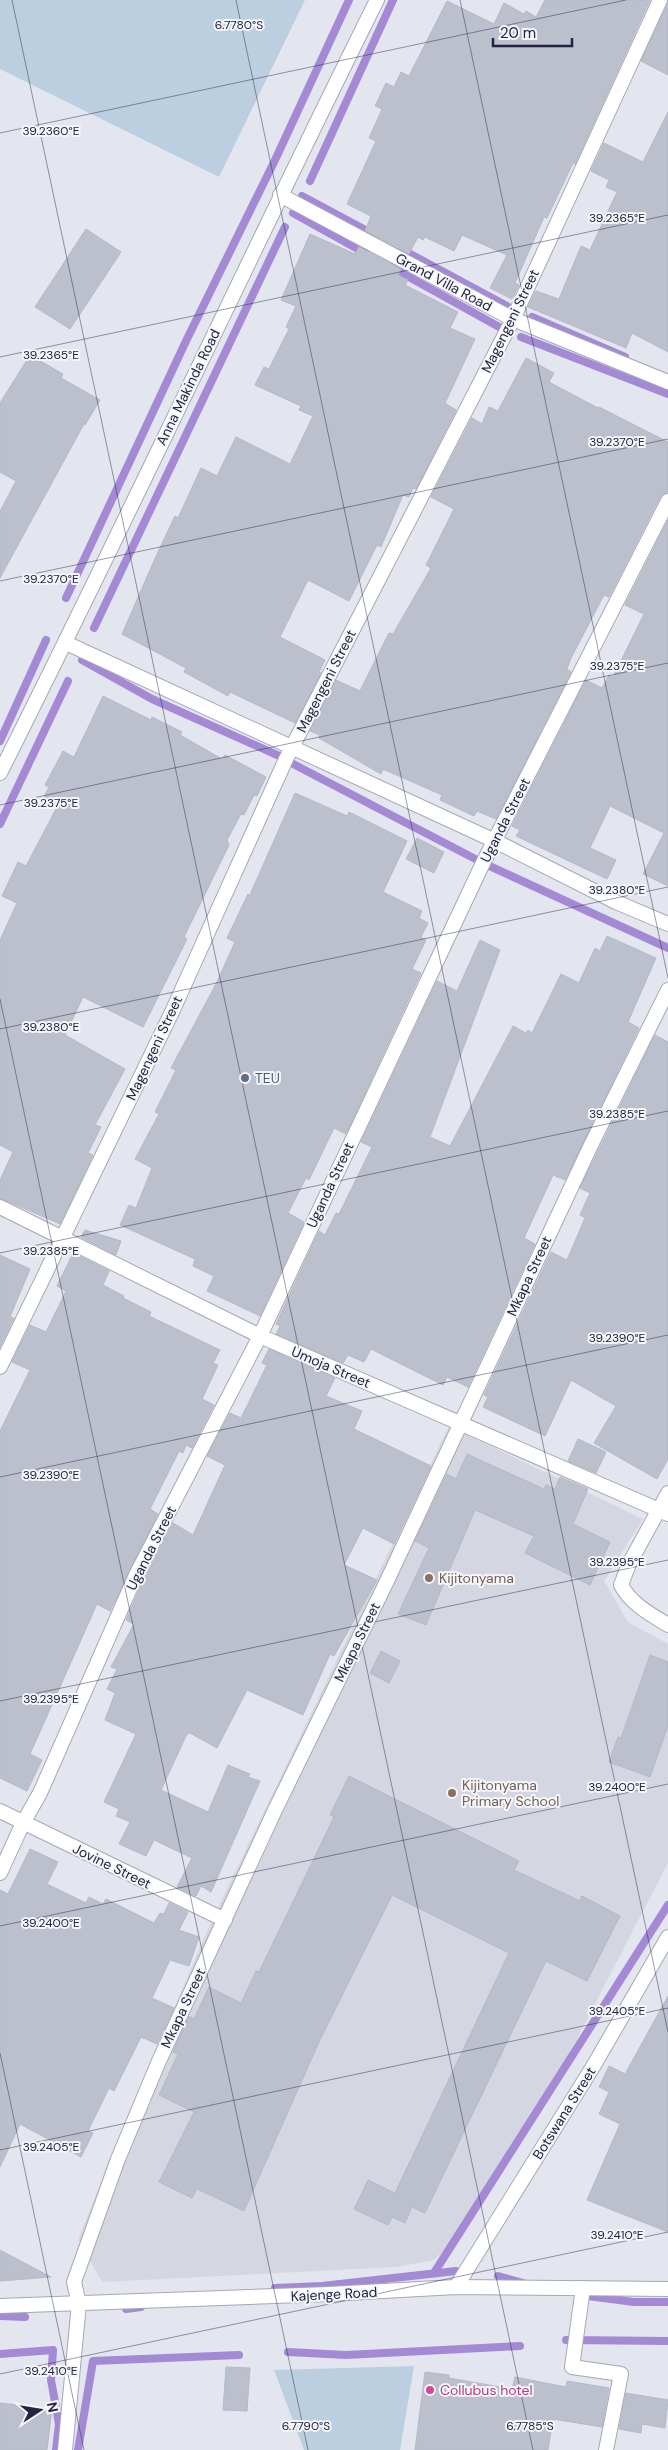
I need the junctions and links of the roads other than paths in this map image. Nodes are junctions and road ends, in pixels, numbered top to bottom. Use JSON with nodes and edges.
{"nodes":[{"id":1,"x":377,"y":0,"type":"edge"},
{"id":2,"x":660,"y":0,"type":"edge"},
{"id":3,"x":280,"y":194,"type":"junction"},
{"id":4,"x":513,"y":319,"type":"junction"},
{"id":5,"x":668,"y":382,"type":"edge"},
{"id":6,"x":668,"y":501,"type":"edge"},
{"id":7,"x":66,"y":643,"type":"junction"},
{"id":8,"x":292,"y":748,"type":"junction"},
{"id":9,"x":0,"y":774,"type":"edge"},
{"id":10,"x":495,"y":841,"type":"junction"},
{"id":11,"x":668,"y":924,"type":"edge"},
{"id":12,"x":668,"y":990,"type":"edge"},
{"id":13,"x":0,"y":1207,"type":"edge"},
{"id":14,"x":64,"y":1238,"type":"junction"},
{"id":15,"x":260,"y":1336,"type":"junction"},
{"id":16,"x":0,"y":1367,"type":"edge"},
{"id":17,"x":460,"y":1422,"type":"junction"},
{"id":18,"x":668,"y":1493,"type":"edge"},
{"id":19,"x":664,"y":1512,"type":"edge"},
{"id":20,"x":668,"y":1625,"type":"edge"},
{"id":21,"x":0,"y":1811,"type":"edge"},
{"id":22,"x":23,"y":1823,"type":"junction"},
{"id":23,"x":0,"y":1873,"type":"edge"},
{"id":24,"x":224,"y":1920,"type":"junction"},
{"id":25,"x":668,"y":1938,"type":"edge"},
{"id":26,"x":456,"y":2287,"type":"junction"},
{"id":27,"x":583,"y":2288,"type":"junction"},
{"id":28,"x":668,"y":2289,"type":"edge"},
{"id":29,"x":79,"y":2304,"type":"junction"},
{"id":30,"x":0,"y":2306,"type":"edge"},
{"id":31,"x":65,"y":2450,"type":"edge"},
{"id":32,"x":606,"y":2450,"type":"edge"}],
"edges":[{"from":1,"to":3,"type":"street","name":"Anna Makinda Road"},
{"from":2,"to":4,"type":"street","name":"Magengeni Street"},
{"from":3,"to":4,"type":"street","name":"Grand Villa Road"},
{"from":3,"to":7,"type":"street","name":"Anna Makinda Road"},
{"from":4,"to":5,"type":"street","name":"Grand Villa Road"},
{"from":4,"to":8,"type":"street","name":"Magengeni Street"},
{"from":6,"to":10,"type":"street","name":"Uganda Street"},
{"from":7,"to":8,"type":"street"},
{"from":7,"to":9,"type":"street","name":"Anna Makinda Road"},
{"from":8,"to":10,"type":"street"},
{"from":8,"to":14,"type":"street","name":"Magengeni Street"},
{"from":10,"to":11,"type":"street"},
{"from":10,"to":15,"type":"street","name":"Uganda Street"},
{"from":12,"to":17,"type":"street","name":"Mkapa Street"},
{"from":13,"to":14,"type":"street","name":"Umoja Street"},
{"from":14,"to":15,"type":"street","name":"Umoja Street"},
{"from":14,"to":16,"type":"street","name":"Magengeni Street"},
{"from":15,"to":17,"type":"street","name":"Umoja Street"},
{"from":15,"to":22,"type":"street","name":"Uganda Street"},
{"from":17,"to":19,"type":"street","name":"Umoja Street"},
{"from":17,"to":24,"type":"street","name":"Mkapa Street"},
{"from":18,"to":19,"type":"street"},
{"from":19,"to":20,"type":"street"},
{"from":21,"to":22,"type":"street","name":"Jovine Street"},
{"from":22,"to":23,"type":"street","name":"Uganda Street"},
{"from":22,"to":24,"type":"street","name":"Jovine Street"},
{"from":24,"to":29,"type":"street","name":"Mkapa Street"},
{"from":25,"to":26,"type":"street","name":"Botswana Street"},
{"from":26,"to":27,"type":"street","name":"Kajenge Road"},
{"from":26,"to":29,"type":"street","name":"Kajenge Road"},
{"from":27,"to":28,"type":"street","name":"Kajenge Road"},
{"from":27,"to":32,"type":"street"},
{"from":29,"to":30,"type":"street","name":"Kajenge Road"},
{"from":29,"to":31,"type":"street","name":"Mkapa Street"}]}
